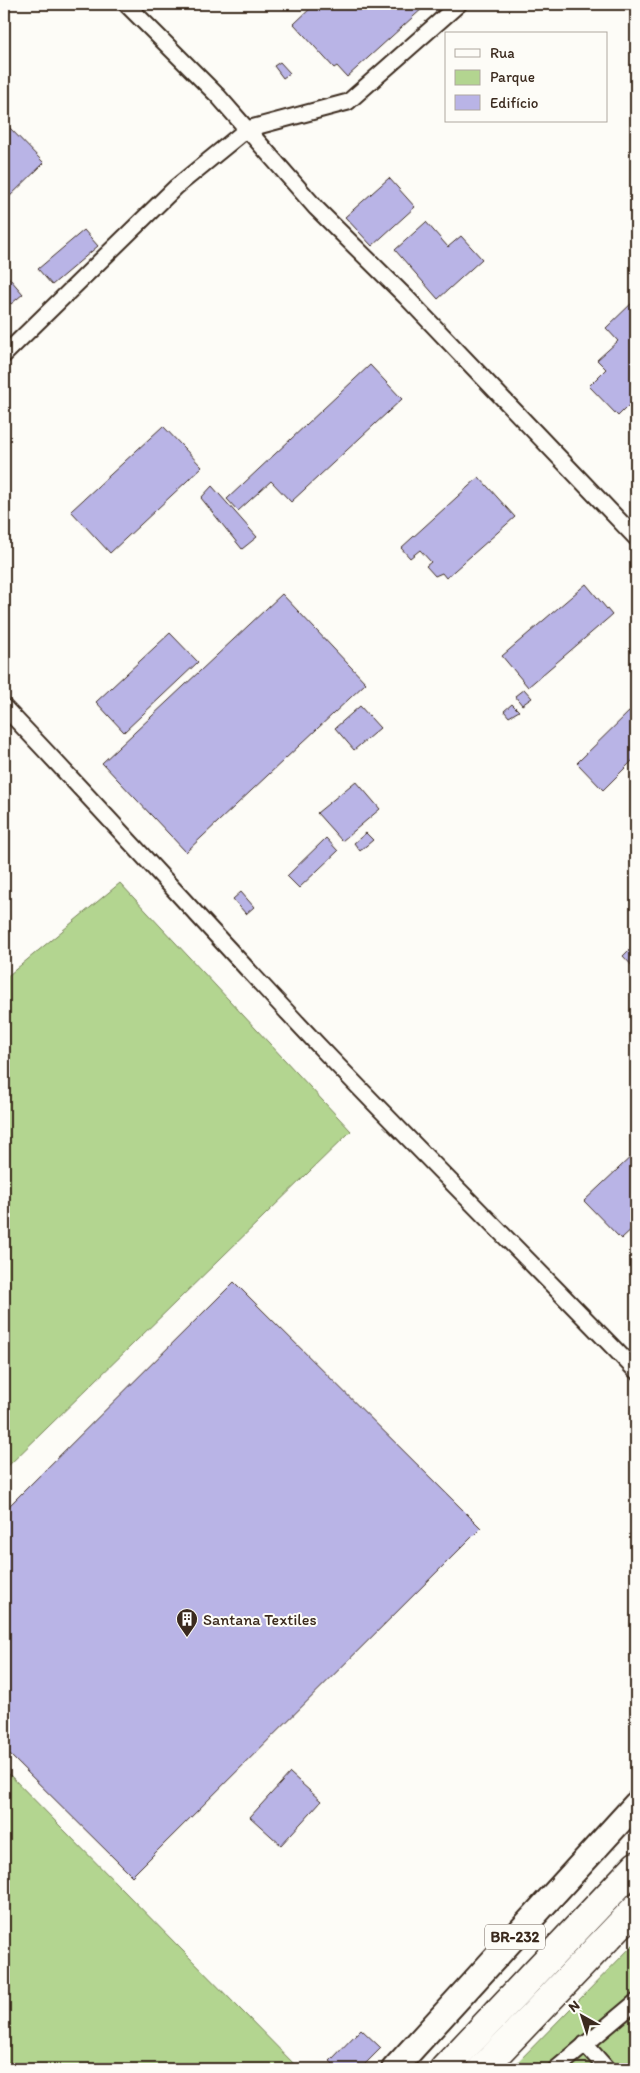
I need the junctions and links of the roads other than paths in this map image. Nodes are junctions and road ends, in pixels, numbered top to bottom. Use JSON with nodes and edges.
{"nodes":[{"id":1,"x":126,"y":4,"type":"edge"},
{"id":2,"x":459,"y":4,"type":"edge"},
{"id":3,"x":247,"y":129,"type":"junction"},
{"id":4,"x":4,"y":355,"type":"edge"},
{"id":5,"x":636,"y":538,"type":"edge"},
{"id":6,"x":4,"y":707,"type":"edge"},
{"id":7,"x":636,"y":1371,"type":"edge"},
{"id":8,"x":636,"y":1804,"type":"edge"},
{"id":9,"x":636,"y":1866,"type":"edge"},
{"id":10,"x":636,"y":1908,"type":"edge"},
{"id":11,"x":636,"y":2002,"type":"edge"},
{"id":12,"x":585,"y":2044,"type":"junction"},
{"id":13,"x":394,"y":2069,"type":"edge"},
{"id":14,"x":444,"y":2069,"type":"edge"},
{"id":15,"x":482,"y":2069,"type":"edge"},
{"id":16,"x":556,"y":2069,"type":"edge"},
{"id":17,"x":607,"y":2069,"type":"edge"}],
"edges":[{"from":1,"to":3,"type":"street"},
{"from":2,"to":3,"type":"street"},
{"from":3,"to":4,"type":"street"},
{"from":3,"to":5,"type":"street"},
{"from":6,"to":7,"type":"street"},
{"from":8,"to":13,"type":"main road","number":"BR-232"},
{"from":9,"to":14,"type":"highway","number":"BR-232"},
{"from":10,"to":15,"type":"highway"},
{"from":11,"to":12,"type":"street"},
{"from":12,"to":16,"type":"street"},
{"from":12,"to":17,"type":"street"}]}
